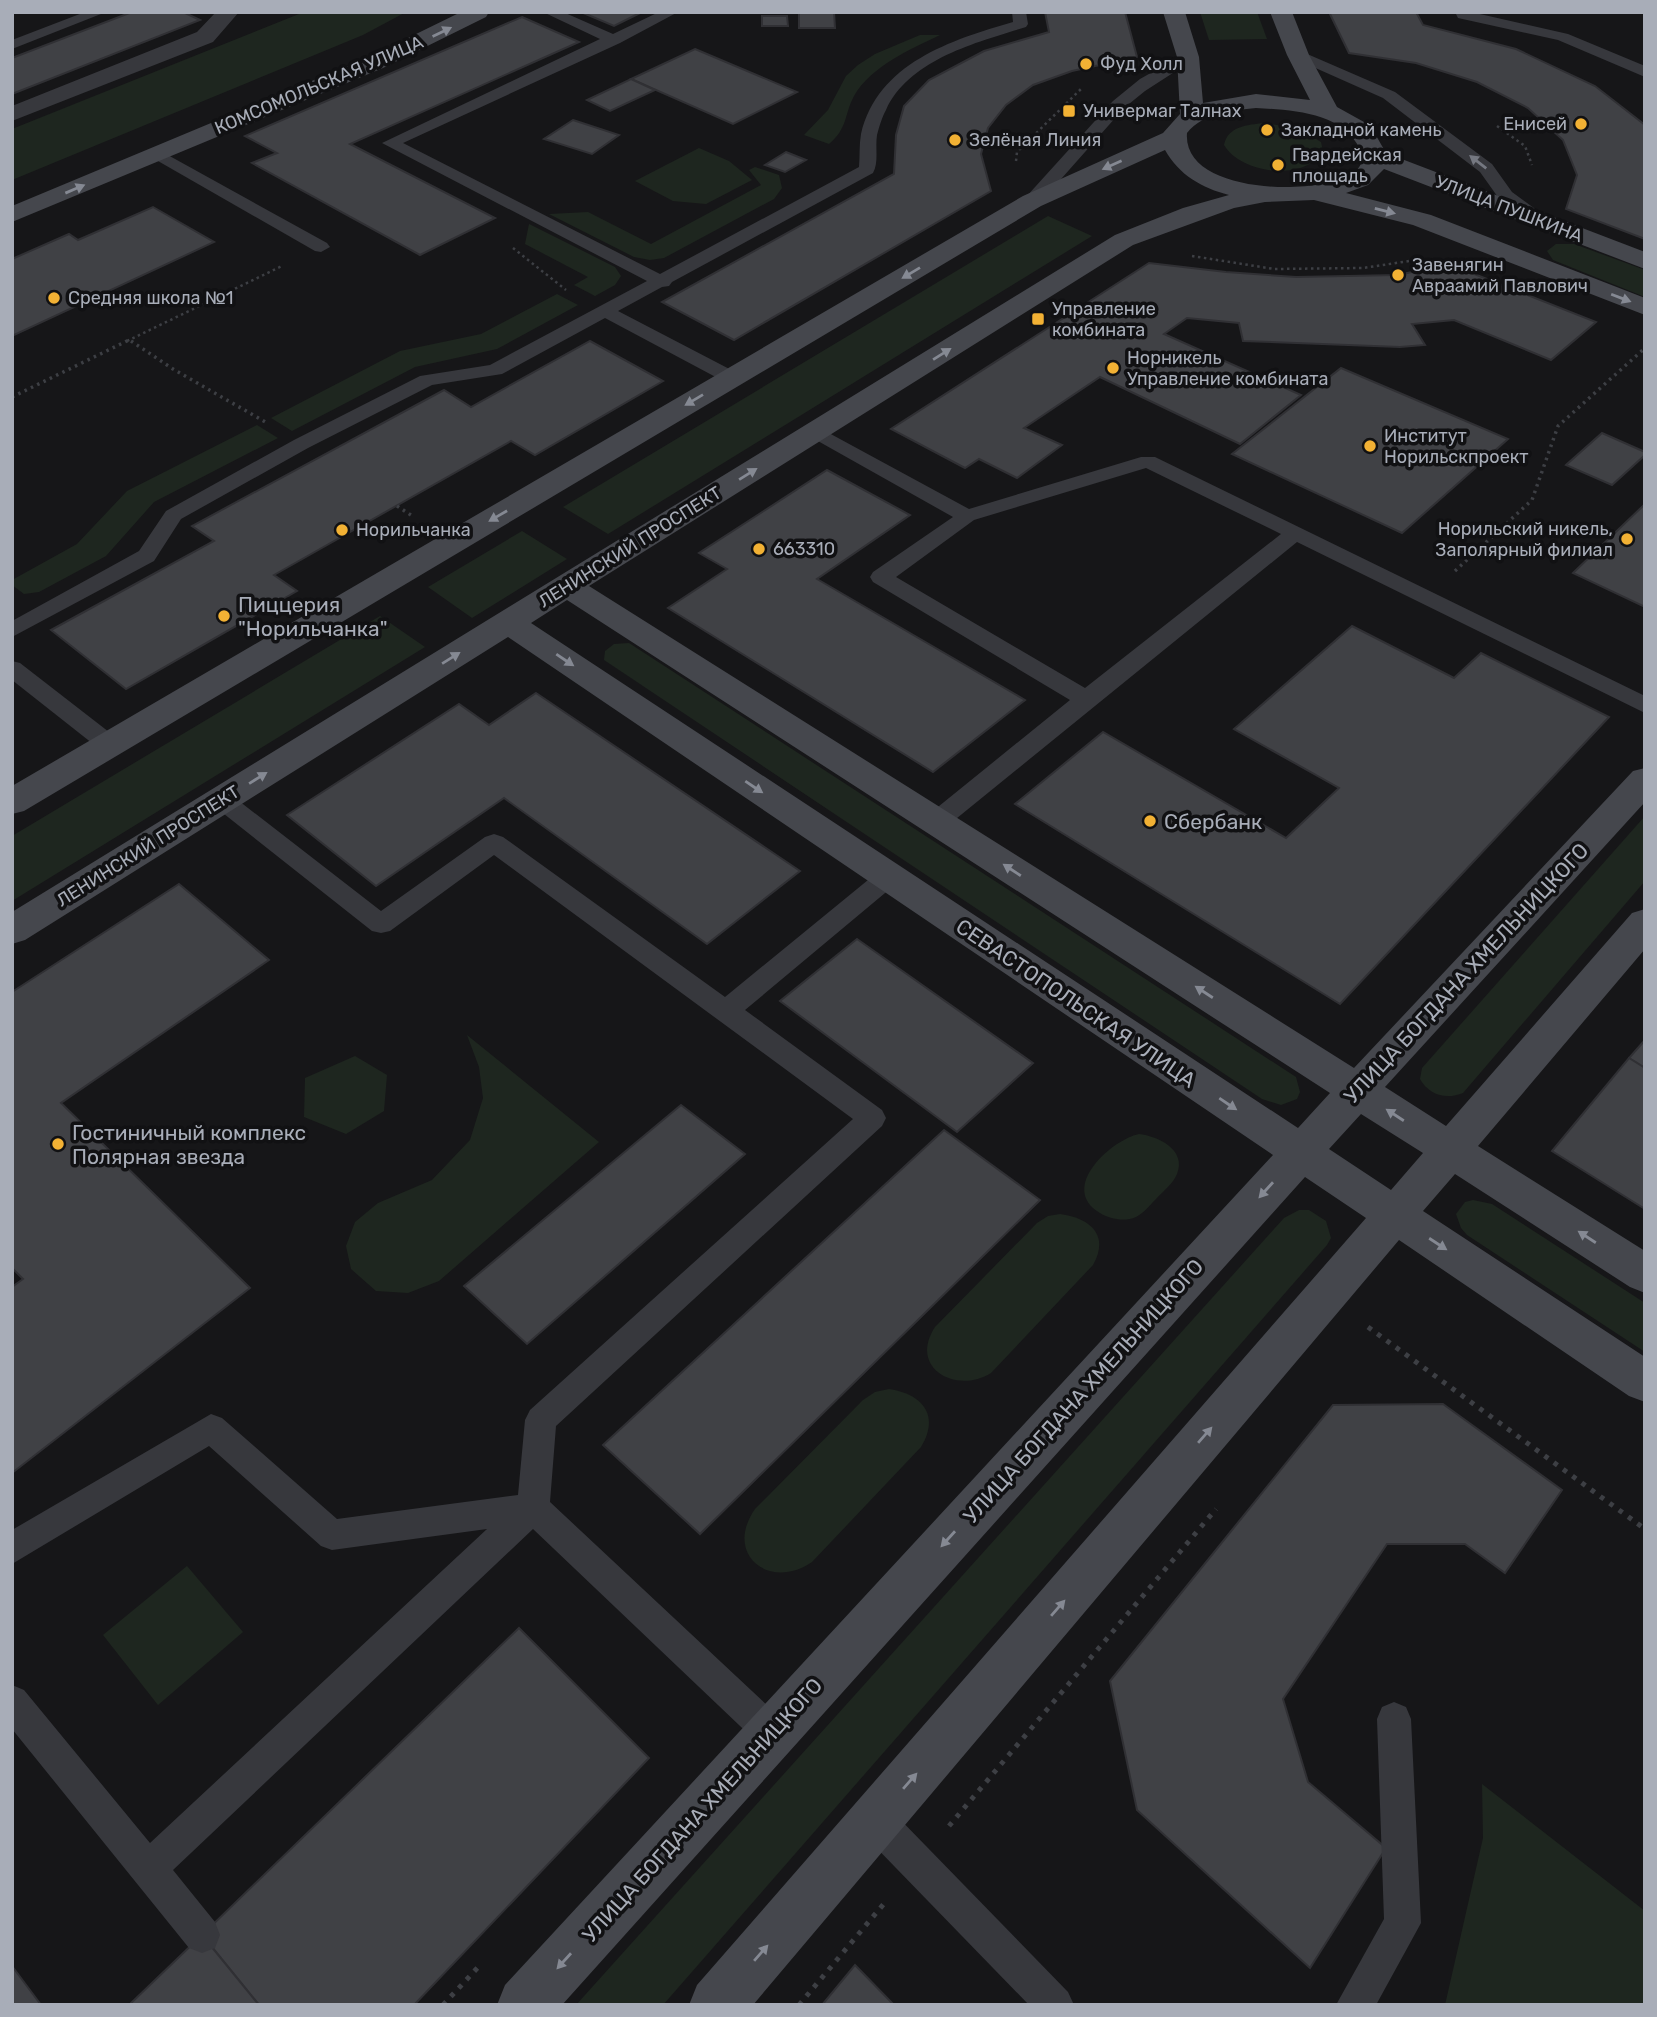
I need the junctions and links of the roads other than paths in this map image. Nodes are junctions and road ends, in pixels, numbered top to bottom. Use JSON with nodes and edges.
{"nodes":[{"id":1,"x":99,"y":12,"type":"edge"},
{"id":2,"x":228,"y":12,"type":"edge"},
{"id":3,"x":427,"y":12,"type":"edge"},
{"id":4,"x":478,"y":12,"type":"edge"},
{"id":5,"x":550,"y":12,"type":"edge"},
{"id":6,"x":671,"y":12,"type":"edge"},
{"id":7,"x":1019,"y":12,"type":"edge"},
{"id":8,"x":1174,"y":12,"type":"edge"},
{"id":9,"x":1281,"y":12,"type":"edge"},
{"id":10,"x":1462,"y":12,"type":"edge"},
{"id":11,"x":615,"y":40,"type":"junction"},
{"id":12,"x":12,"y":45,"type":"edge"},
{"id":13,"x":1298,"y":55,"type":"junction"},
{"id":14,"x":1188,"y":57,"type":"junction"},
{"id":15,"x":1645,"y":72,"type":"edge"},
{"id":16,"x":1328,"y":112,"type":"junction"},
{"id":17,"x":12,"y":114,"type":"edge"},
{"id":18,"x":1183,"y":126,"type":"junction"},
{"id":19,"x":146,"y":148,"type":"junction"},
{"id":20,"x":1374,"y":157,"type":"junction"},
{"id":21,"x":12,"y":194,"type":"edge"},
{"id":22,"x":1319,"y":194,"type":"junction"},
{"id":23,"x":1262,"y":195,"type":"junction"},
{"id":24,"x":1032,"y":201,"type":"junction"},
{"id":25,"x":12,"y":215,"type":"edge"},
{"id":26,"x":1546,"y":223,"type":"junction"},
{"id":27,"x":321,"y":247,"type":"road end"},
{"id":28,"x":1645,"y":261,"type":"edge"},
{"id":29,"x":663,"y":282,"type":"junction"},
{"id":30,"x":1645,"y":307,"type":"edge"},
{"id":31,"x":607,"y":312,"type":"junction"},
{"id":32,"x":732,"y":378,"type":"junction"},
{"id":33,"x":816,"y":432,"type":"junction"},
{"id":34,"x":967,"y":516,"type":"junction"},
{"id":35,"x":1296,"y":533,"type":"junction"},
{"id":36,"x":567,"y":586,"type":"junction"},
{"id":37,"x":508,"y":622,"type":"junction"},
{"id":38,"x":12,"y":630,"type":"edge"},
{"id":39,"x":12,"y":668,"type":"edge"},
{"id":40,"x":1086,"y":699,"type":"junction"},
{"id":41,"x":1645,"y":705,"type":"edge"},
{"id":42,"x":110,"y":745,"type":"junction"},
{"id":43,"x":1645,"y":780,"type":"edge"},
{"id":44,"x":222,"y":800,"type":"junction"},
{"id":45,"x":12,"y":802,"type":"edge"},
{"id":46,"x":937,"y":821,"type":"junction"},
{"id":47,"x":888,"y":877,"type":"junction"},
{"id":48,"x":1645,"y":923,"type":"edge"},
{"id":49,"x":12,"y":930,"type":"edge"},
{"id":50,"x":726,"y":1011,"type":"junction"},
{"id":51,"x":1357,"y":1091,"type":"junction"},
{"id":52,"x":1449,"y":1150,"type":"junction"},
{"id":53,"x":1301,"y":1152,"type":"junction"},
{"id":54,"x":1393,"y":1215,"type":"junction"},
{"id":55,"x":1645,"y":1274,"type":"edge"},
{"id":56,"x":1645,"y":1382,"type":"edge"},
{"id":57,"x":533,"y":1507,"type":"junction"},
{"id":58,"x":12,"y":1548,"type":"edge"},
{"id":59,"x":12,"y":1702,"type":"edge"},
{"id":60,"x":1394,"y":1719,"type":"dead end"},
{"id":61,"x":772,"y":1733,"type":"junction"},
{"id":62,"x":876,"y":1821,"type":"junction"},
{"id":63,"x":148,"y":1869,"type":"junction"},
{"id":64,"x":202,"y":1935,"type":"dead end"},
{"id":65,"x":525,"y":2005,"type":"edge"},
{"id":66,"x":716,"y":2005,"type":"edge"},
{"id":67,"x":1055,"y":2005,"type":"edge"},
{"id":68,"x":1355,"y":2005,"type":"edge"}],
"edges":[{"from":1,"to":12,"type":"lane"},
{"from":2,"to":17,"type":"street"},
{"from":3,"to":19,"type":"street","name":"КОМСОМОЛЬСКАЯ УЛИЦА"},
{"from":19,"to":4,"type":"street","name":"КОМСОМОЛЬСКАЯ УЛИЦА","one_way":true},
{"from":5,"to":11,"type":"lane"},
{"from":6,"to":11,"type":"lane"},
{"from":7,"to":29,"type":"lane"},
{"from":8,"to":14,"type":"street"},
{"from":9,"to":13,"type":"street"},
{"from":10,"to":15,"type":"lane"},
{"from":11,"to":29,"type":"lane"},
{"from":13,"to":16,"type":"street"},
{"from":26,"to":13,"type":"lane","one_way":true},
{"from":14,"to":18,"type":"street"},
{"from":14,"to":24,"type":"lane"},
{"from":16,"to":18,"type":"street"},
{"from":16,"to":20,"type":"street"},
{"from":18,"to":23,"type":"street"},
{"from":18,"to":24,"type":"street","one_way":true},
{"from":19,"to":21,"type":"street","name":"КОМСОМОЛЬСКАЯ УЛИЦА"},
{"from":25,"to":19,"type":"street","name":"КОМСОМОЛЬСКАЯ УЛИЦА","one_way":true},
{"from":19,"to":27,"type":"lane"},
{"from":20,"to":22,"type":"street"},
{"from":20,"to":26,"type":"street","name":"УЛИЦА ПУШКИНА"},
{"from":22,"to":23,"type":"street"},
{"from":22,"to":30,"type":"street","name":"УЛИЦА ПУШКИНА","one_way":true},
{"from":33,"to":23,"type":"street","name":"ЛЕНИНСКИЙ ПРОСПЕКТ","one_way":true},
{"from":24,"to":32,"type":"street","one_way":true},
{"from":26,"to":28,"type":"street","name":"УЛИЦА ПУШКИНА"},
{"from":29,"to":31,"type":"lane"},
{"from":31,"to":32,"type":"lane"},
{"from":31,"to":38,"type":"lane"},
{"from":32,"to":42,"type":"street","one_way":true},
{"from":33,"to":34,"type":"lane"},
{"from":36,"to":33,"type":"street","name":"ЛЕНИНСКИЙ ПРОСПЕКТ","one_way":true},
{"from":34,"to":35,"type":"lane"},
{"from":34,"to":40,"type":"lane"},
{"from":35,"to":40,"type":"lane"},
{"from":35,"to":41,"type":"lane"},
{"from":36,"to":37,"type":"street","name":"ЛЕНИНСКИЙ ПРОСПЕКТ"},
{"from":36,"to":46,"type":"street"},
{"from":44,"to":37,"type":"street","name":"ЛЕНИНСКИЙ ПРОСПЕКТ","one_way":true},
{"from":37,"to":47,"type":"street","name":"СЕВАСТОПОЛЬСКАЯ УЛИЦА","one_way":true},
{"from":39,"to":42,"type":"lane"},
{"from":40,"to":46,"type":"lane"},
{"from":42,"to":45,"type":"street"},
{"from":43,"to":51,"type":"street","name":"УЛИЦА БОГДАНА ХМЕЛЬНИЦКОГО"},
{"from":44,"to":49,"type":"street","name":"ЛЕНИНСКИЙ ПРОСПЕКТ"},
{"from":44,"to":50,"type":"lane"},
{"from":51,"to":46,"type":"street","one_way":true},
{"from":47,"to":50,"type":"lane"},
{"from":47,"to":53,"type":"street","name":"СЕВАСТОПОЛЬСКАЯ УЛИЦА","one_way":true},
{"from":48,"to":52,"type":"street"},
{"from":50,"to":57,"type":"lane"},
{"from":52,"to":51,"type":"street","one_way":true},
{"from":51,"to":53,"type":"street","name":"УЛИЦА БОГДАНА ХМЕЛЬНИЦКОГО"},
{"from":52,"to":54,"type":"street"},
{"from":55,"to":52,"type":"street","one_way":true},
{"from":53,"to":54,"type":"street","name":"СЕВАСТОПОЛЬСКАЯ УЛИЦА"},
{"from":53,"to":61,"type":"street","name":"УЛИЦА БОГДАНА ХМЕЛЬНИЦКОГО","one_way":true},
{"from":54,"to":56,"type":"street","name":"СЕВАСТОПОЛЬСКАЯ УЛИЦА","one_way":true},
{"from":62,"to":54,"type":"street","one_way":true},
{"from":57,"to":58,"type":"lane"},
{"from":57,"to":61,"type":"lane"},
{"from":57,"to":63,"type":"lane"},
{"from":59,"to":63,"type":"lane"},
{"from":60,"to":68,"type":"lane"},
{"from":61,"to":65,"type":"street","name":"УЛИЦА БОГДАНА ХМЕЛЬНИЦКОГО","one_way":true},
{"from":66,"to":62,"type":"street","one_way":true},
{"from":62,"to":67,"type":"lane"},
{"from":63,"to":64,"type":"lane"}]}
